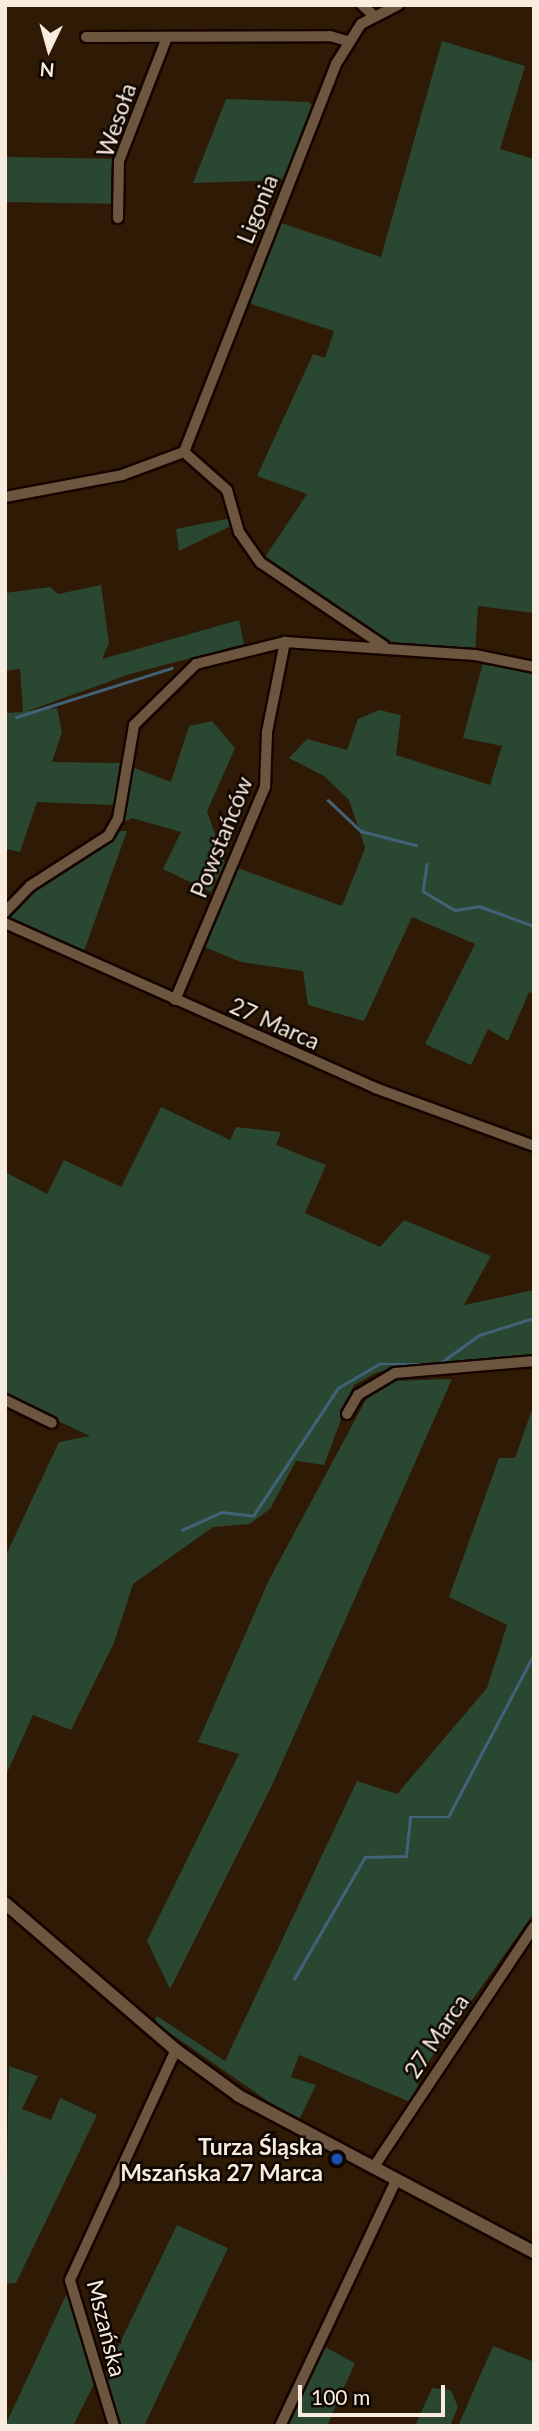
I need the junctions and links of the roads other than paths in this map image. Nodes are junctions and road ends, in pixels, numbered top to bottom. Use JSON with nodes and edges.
{"nodes":[{"id":1,"x":362,"y":5,"type":"edge"},
{"id":2,"x":398,"y":5,"type":"edge"},
{"id":3,"x":373,"y":15,"type":"junction"},
{"id":4,"x":86,"y":37,"type":"dead end"},
{"id":5,"x":167,"y":37,"type":"junction"},
{"id":6,"x":347,"y":41,"type":"junction"},
{"id":7,"x":118,"y":218,"type":"dead end"},
{"id":8,"x":184,"y":452,"type":"junction"},
{"id":9,"x":5,"y":497,"type":"edge"},
{"id":10,"x":285,"y":642,"type":"junction"},
{"id":11,"x":384,"y":646,"type":"junction"},
{"id":12,"x":534,"y":667,"type":"edge"},
{"id":13,"x":5,"y":912,"type":"edge"},
{"id":14,"x":5,"y":923,"type":"edge"},
{"id":15,"x":174,"y":1000,"type":"junction"},
{"id":16,"x":534,"y":1146,"type":"edge"},
{"id":17,"x":534,"y":1362,"type":"edge"},
{"id":18,"x":5,"y":1400,"type":"edge"},
{"id":19,"x":347,"y":1414,"type":"dead end"},
{"id":20,"x":52,"y":1423,"type":"dead end"},
{"id":21,"x":5,"y":1903,"type":"edge"},
{"id":22,"x":534,"y":1927,"type":"edge"},
{"id":23,"x":176,"y":2050,"type":"junction"},
{"id":24,"x":373,"y":2168,"type":"junction"},
{"id":25,"x":396,"y":2180,"type":"junction"},
{"id":26,"x":534,"y":2252,"type":"edge"},
{"id":27,"x":114,"y":2426,"type":"edge"},
{"id":28,"x":280,"y":2426,"type":"edge"}],
"edges":[{"from":1,"to":3,"type":"street"},
{"from":2,"to":3,"type":"street","name":"Ligonia"},
{"from":3,"to":6,"type":"street","name":"Ligonia"},
{"from":4,"to":5,"type":"street"},
{"from":5,"to":6,"type":"street"},
{"from":5,"to":7,"type":"street","name":"Wesoła"},
{"from":6,"to":8,"type":"street","name":"Ligonia"},
{"from":8,"to":9,"type":"street"},
{"from":8,"to":11,"type":"street"},
{"from":10,"to":11,"type":"street"},
{"from":10,"to":13,"type":"street"},
{"from":10,"to":15,"type":"street","name":"Powstańców"},
{"from":11,"to":12,"type":"street"},
{"from":14,"to":15,"type":"street","name":"27 Marca"},
{"from":15,"to":16,"type":"street","name":"27 Marca"},
{"from":17,"to":19,"type":"street"},
{"from":18,"to":20,"type":"street"},
{"from":21,"to":23,"type":"street"},
{"from":22,"to":24,"type":"street","name":"27 Marca"},
{"from":23,"to":24,"type":"street"},
{"from":23,"to":27,"type":"street","name":"Mszańska"},
{"from":24,"to":25,"type":"street"},
{"from":25,"to":26,"type":"street"},
{"from":25,"to":28,"type":"street"}]}
